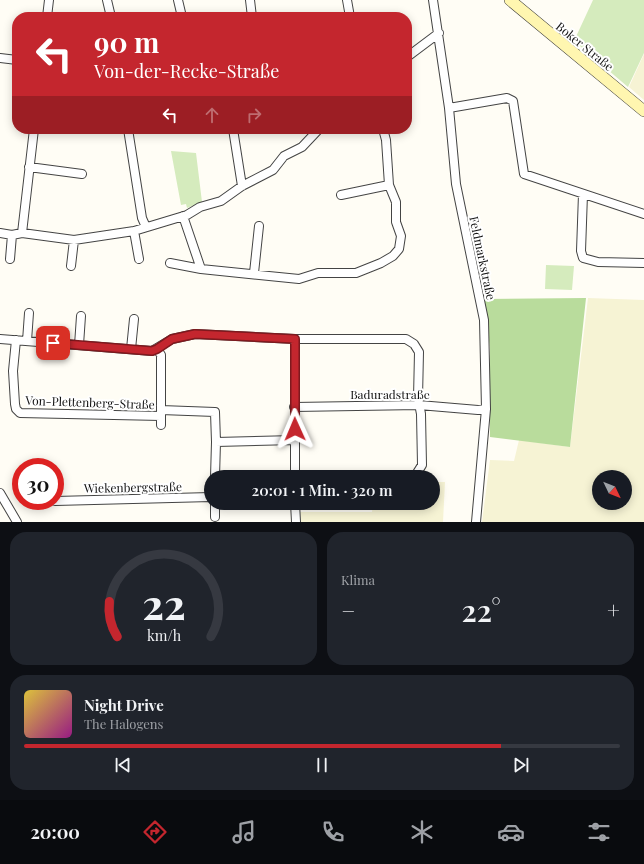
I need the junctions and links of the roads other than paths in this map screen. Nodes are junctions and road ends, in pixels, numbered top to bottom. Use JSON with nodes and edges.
{"nodes":[{"id":1,"x":49,"y":0,"type":"edge"},
{"id":2,"x":107,"y":0,"type":"edge"},
{"id":3,"x":178,"y":0,"type":"edge"},
{"id":4,"x":250,"y":0,"type":"edge"},
{"id":5,"x":347,"y":0,"type":"edge"},
{"id":6,"x":432,"y":0,"type":"edge"},
{"id":7,"x":510,"y":0,"type":"edge"},
{"id":8,"x":48,"y":12,"type":"edge"},
{"id":9,"x":110,"y":12,"type":"edge"},
{"id":10,"x":181,"y":12,"type":"edge"},
{"id":11,"x":251,"y":12,"type":"edge"},
{"id":12,"x":349,"y":12,"type":"edge"},
{"id":13,"x":439,"y":33,"type":"junction"},
{"id":14,"x":412,"y":53,"type":"edge"},
{"id":15,"x":0,"y":58,"type":"edge"},
{"id":16,"x":12,"y":59,"type":"edge"},
{"id":17,"x":449,"y":108,"type":"junction"},
{"id":18,"x":644,"y":111,"type":"edge"},
{"id":19,"x":33,"y":134,"type":"edge"},
{"id":20,"x":129,"y":134,"type":"edge"},
{"id":21,"x":234,"y":134,"type":"edge"},
{"id":22,"x":310,"y":134,"type":"edge"},
{"id":23,"x":384,"y":134,"type":"edge"},
{"id":24,"x":29,"y":167,"type":"junction"},
{"id":25,"x":82,"y":174,"type":"dead end"},
{"id":26,"x":389,"y":185,"type":"junction"},
{"id":27,"x":242,"y":186,"type":"junction"},
{"id":28,"x":583,"y":194,"type":"junction"},
{"id":29,"x":341,"y":195,"type":"dead end"},
{"id":30,"x":644,"y":214,"type":"edge"},
{"id":31,"x":183,"y":216,"type":"junction"},
{"id":32,"x":259,"y":226,"type":"dead end"},
{"id":33,"x":146,"y":227,"type":"junction"},
{"id":34,"x":134,"y":231,"type":"junction"},
{"id":35,"x":0,"y":233,"type":"edge"},
{"id":36,"x":22,"y":233,"type":"junction"},
{"id":37,"x":12,"y":234,"type":"junction"},
{"id":38,"x":74,"y":240,"type":"junction"},
{"id":39,"x":10,"y":259,"type":"dead end"},
{"id":40,"x":139,"y":260,"type":"dead end"},
{"id":41,"x":170,"y":262,"type":"dead end"},
{"id":42,"x":644,"y":263,"type":"edge"},
{"id":43,"x":70,"y":266,"type":"dead end"},
{"id":44,"x":201,"y":269,"type":"junction"},
{"id":45,"x":254,"y":273,"type":"junction"},
{"id":46,"x":29,"y":313,"type":"dead end"},
{"id":47,"x":81,"y":316,"type":"dead end"},
{"id":48,"x":134,"y":320,"type":"dead end"},
{"id":49,"x":0,"y":339,"type":"edge"},
{"id":50,"x":295,"y":339,"type":"junction"},
{"id":51,"x":16,"y":340,"type":"junction"},
{"id":52,"x":27,"y":341,"type":"junction"},
{"id":53,"x":79,"y":345,"type":"junction"},
{"id":54,"x":131,"y":349,"type":"junction"},
{"id":55,"x":157,"y":349,"type":"junction"},
{"id":56,"x":419,"y":405,"type":"junction"},
{"id":57,"x":294,"y":407,"type":"junction"},
{"id":58,"x":486,"y":409,"type":"junction"},
{"id":59,"x":161,"y":413,"type":"junction"},
{"id":60,"x":161,"y":425,"type":"dead end"},
{"id":61,"x":295,"y":440,"type":"junction"},
{"id":62,"x":216,"y":442,"type":"junction"},
{"id":63,"x":215,"y":470,"type":"edge"},
{"id":64,"x":295,"y":470,"type":"edge"},
{"id":65,"x":419,"y":470,"type":"edge"},
{"id":66,"x":0,"y":493,"type":"edge"},
{"id":67,"x":204,"y":497,"type":"edge"},
{"id":68,"x":64,"y":501,"type":"edge"},
{"id":69,"x":215,"y":510,"type":"edge"},
{"id":70,"x":295,"y":510,"type":"edge"},
{"id":71,"x":215,"y":517,"type":"dead end"},
{"id":72,"x":17,"y":522,"type":"edge"},
{"id":73,"x":296,"y":522,"type":"edge"},
{"id":74,"x":476,"y":522,"type":"edge"}],
"edges":[{"from":1,"to":8,"type":"street"},
{"from":2,"to":9,"type":"street"},
{"from":3,"to":10,"type":"street"},
{"from":4,"to":11,"type":"street"},
{"from":5,"to":12,"type":"street"},
{"from":6,"to":13,"type":"street","name":"Feldmarkstraße"},
{"from":7,"to":18,"type":"main road","name":"Boker Straße"},
{"from":13,"to":14,"type":"street"},
{"from":13,"to":17,"type":"street","name":"Feldmarkstraße"},
{"from":15,"to":16,"type":"street"},
{"from":17,"to":28,"type":"street"},
{"from":17,"to":58,"type":"street","name":"Feldmarkstraße"},
{"from":19,"to":24,"type":"street"},
{"from":20,"to":33,"type":"street"},
{"from":21,"to":27,"type":"street"},
{"from":22,"to":27,"type":"street"},
{"from":23,"to":26,"type":"street"},
{"from":24,"to":25,"type":"street"},
{"from":24,"to":36,"type":"street"},
{"from":26,"to":29,"type":"street"},
{"from":26,"to":45,"type":"street"},
{"from":27,"to":31,"type":"street"},
{"from":28,"to":30,"type":"street"},
{"from":28,"to":42,"type":"street"},
{"from":31,"to":33,"type":"street"},
{"from":31,"to":44,"type":"street"},
{"from":32,"to":45,"type":"street"},
{"from":33,"to":34,"type":"street"},
{"from":34,"to":38,"type":"street"},
{"from":34,"to":40,"type":"street"},
{"from":35,"to":37,"type":"street"},
{"from":36,"to":37,"type":"street"},
{"from":36,"to":38,"type":"street"},
{"from":37,"to":39,"type":"street"},
{"from":38,"to":43,"type":"street"},
{"from":41,"to":44,"type":"street"},
{"from":44,"to":45,"type":"street"},
{"from":46,"to":52,"type":"street"},
{"from":47,"to":53,"type":"street"},
{"from":48,"to":54,"type":"street"},
{"from":49,"to":51,"type":"street"},
{"from":50,"to":55,"type":"street"},
{"from":50,"to":56,"type":"street"},
{"from":50,"to":57,"type":"street"},
{"from":51,"to":52,"type":"street"},
{"from":51,"to":59,"type":"street","name":"Von-Plettenberg-Straße"},
{"from":52,"to":53,"type":"street"},
{"from":53,"to":54,"type":"street"},
{"from":54,"to":55,"type":"street"},
{"from":55,"to":59,"type":"street"},
{"from":56,"to":57,"type":"street","name":"Baduradstraße"},
{"from":56,"to":58,"type":"street","name":"Baduradstraße"},
{"from":56,"to":65,"type":"street"},
{"from":57,"to":61,"type":"street"},
{"from":58,"to":74,"type":"street","name":"Feldmarkstraße"},
{"from":59,"to":60,"type":"street"},
{"from":59,"to":62,"type":"street"},
{"from":61,"to":62,"type":"street"},
{"from":61,"to":64,"type":"street"},
{"from":62,"to":63,"type":"street"},
{"from":66,"to":72,"type":"street"},
{"from":67,"to":68,"type":"street","name":"Wiekenbergstraße"},
{"from":69,"to":71,"type":"street"},
{"from":70,"to":73,"type":"street"}]}
